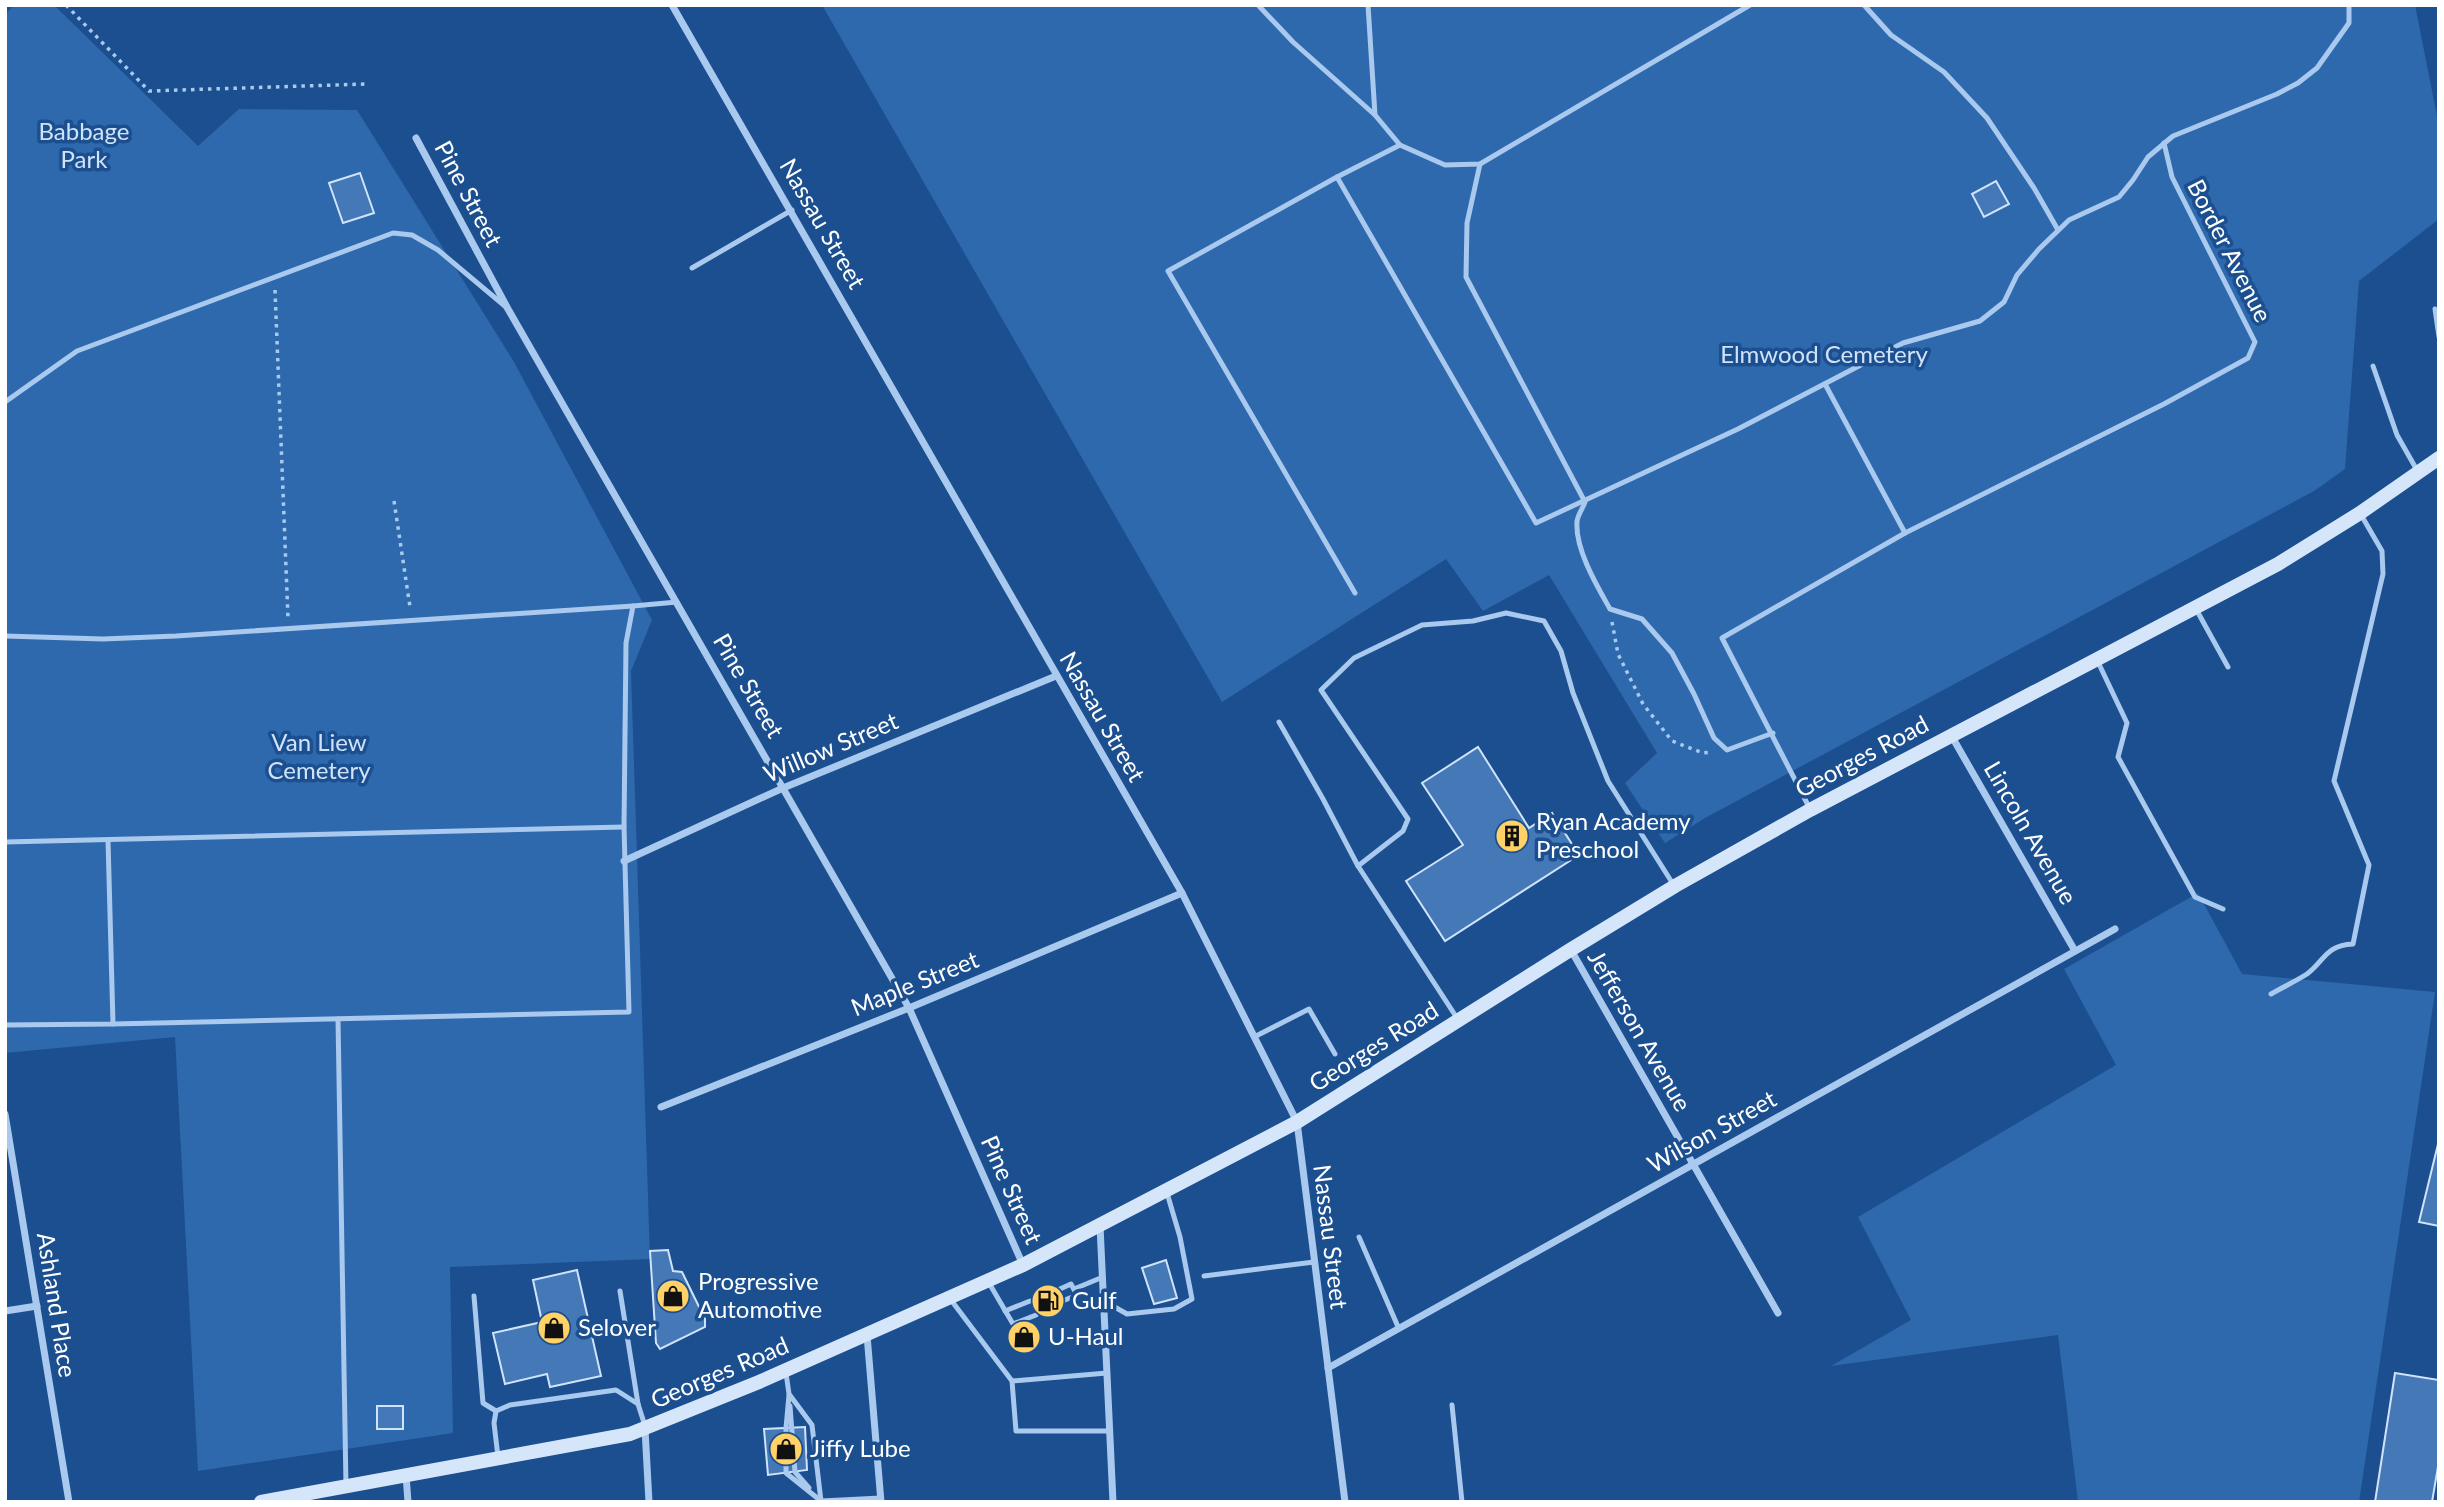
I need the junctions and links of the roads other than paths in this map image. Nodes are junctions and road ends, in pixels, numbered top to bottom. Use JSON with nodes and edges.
{"nodes":[{"id":1,"x":673,"y":5,"type":"edge"},
{"id":2,"x":1258,"y":5,"type":"edge"},
{"id":3,"x":1368,"y":5,"type":"edge"},
{"id":4,"x":1750,"y":5,"type":"edge"},
{"id":5,"x":1864,"y":5,"type":"edge"},
{"id":6,"x":2349,"y":5,"type":"edge"},
{"id":7,"x":1375,"y":115,"type":"junction"},
{"id":8,"x":416,"y":138,"type":"dead end"},
{"id":9,"x":2165,"y":143,"type":"junction"},
{"id":10,"x":1400,"y":145,"type":"junction"},
{"id":11,"x":1480,"y":164,"type":"junction"},
{"id":12,"x":1338,"y":177,"type":"junction"},
{"id":13,"x":792,"y":210,"type":"junction"},
{"id":14,"x":2058,"y":230,"type":"junction"},
{"id":15,"x":692,"y":268,"type":"dead end"},
{"id":16,"x":508,"y":309,"type":"junction"},
{"id":17,"x":2435,"y":309,"type":"dead end"},
{"id":18,"x":2439,"y":337,"type":"edge"},
{"id":19,"x":2373,"y":366,"type":"dead end"},
{"id":20,"x":1825,"y":384,"type":"junction"},
{"id":21,"x":5,"y":402,"type":"edge"},
{"id":22,"x":2428,"y":465,"type":"edge"},
{"id":23,"x":1585,"y":502,"type":"junction"},
{"id":24,"x":2360,"y":513,"type":"junction"},
{"id":25,"x":1905,"y":533,"type":"junction"},
{"id":26,"x":1355,"y":593,"type":"dead end"},
{"id":27,"x":677,"y":602,"type":"junction"},
{"id":28,"x":633,"y":606,"type":"junction"},
{"id":29,"x":2195,"y":608,"type":"junction"},
{"id":30,"x":5,"y":636,"type":"edge"},
{"id":31,"x":2097,"y":659,"type":"junction"},
{"id":32,"x":2228,"y":667,"type":"dead end"},
{"id":33,"x":1056,"y":676,"type":"junction"},
{"id":34,"x":1279,"y":722,"type":"dead end"},
{"id":35,"x":1773,"y":733,"type":"junction"},
{"id":36,"x":1951,"y":735,"type":"junction"},
{"id":37,"x":783,"y":788,"type":"junction"},
{"id":38,"x":1810,"y":810,"type":"junction"},
{"id":39,"x":624,"y":827,"type":"junction"},
{"id":40,"x":108,"y":840,"type":"junction"},
{"id":41,"x":5,"y":842,"type":"edge"},
{"id":42,"x":624,"y":861,"type":"junction"},
{"id":43,"x":1359,"y":866,"type":"junction"},
{"id":44,"x":1675,"y":886,"type":"junction"},
{"id":45,"x":1182,"y":893,"type":"junction"},
{"id":46,"x":2223,"y":909,"type":"dead end"},
{"id":47,"x":2115,"y":929,"type":"dead end"},
{"id":48,"x":1570,"y":950,"type":"junction"},
{"id":49,"x":2075,"y":951,"type":"junction"},
{"id":50,"x":2271,"y":993,"type":"dead end"},
{"id":51,"x":909,"y":1008,"type":"junction"},
{"id":52,"x":338,"y":1019,"type":"junction"},
{"id":53,"x":1458,"y":1021,"type":"junction"},
{"id":54,"x":113,"y":1024,"type":"junction"},
{"id":55,"x":5,"y":1025,"type":"edge"},
{"id":56,"x":1254,"y":1037,"type":"junction"},
{"id":57,"x":1335,"y":1054,"type":"dead end"},
{"id":58,"x":661,"y":1107,"type":"dead end"},
{"id":59,"x":5,"y":1114,"type":"edge"},
{"id":60,"x":1297,"y":1122,"type":"junction"},
{"id":61,"x":1693,"y":1164,"type":"junction"},
{"id":62,"x":1166,"y":1191,"type":"junction"},
{"id":63,"x":1101,"y":1226,"type":"junction"},
{"id":64,"x":1359,"y":1237,"type":"dead end"},
{"id":65,"x":1314,"y":1262,"type":"junction"},
{"id":66,"x":1023,"y":1265,"type":"junction"},
{"id":67,"x":1203,"y":1276,"type":"dead end"},
{"id":68,"x":1102,"y":1277,"type":"junction"},
{"id":69,"x":987,"y":1281,"type":"junction"},
{"id":70,"x":1059,"y":1289,"type":"dead end"},
{"id":71,"x":1074,"y":1289,"type":"junction"},
{"id":72,"x":620,"y":1292,"type":"dead end"},
{"id":73,"x":474,"y":1296,"type":"dead end"},
{"id":74,"x":949,"y":1298,"type":"junction"},
{"id":75,"x":1065,"y":1300,"type":"dead end"},
{"id":76,"x":1030,"y":1301,"type":"dead end"},
{"id":77,"x":1104,"y":1301,"type":"junction"},
{"id":78,"x":37,"y":1306,"type":"junction"},
{"id":79,"x":5,"y":1311,"type":"edge"},
{"id":80,"x":1005,"y":1311,"type":"junction"},
{"id":81,"x":1778,"y":1313,"type":"dead end"},
{"id":82,"x":1036,"y":1315,"type":"dead end"},
{"id":83,"x":1399,"y":1329,"type":"junction"},
{"id":84,"x":867,"y":1334,"type":"junction"},
{"id":85,"x":1328,"y":1368,"type":"junction"},
{"id":86,"x":786,"y":1370,"type":"junction"},
{"id":87,"x":1107,"y":1373,"type":"junction"},
{"id":88,"x":1012,"y":1381,"type":"junction"},
{"id":89,"x":789,"y":1394,"type":"junction"},
{"id":90,"x":638,"y":1404,"type":"junction"},
{"id":91,"x":1452,"y":1405,"type":"dead end"},
{"id":92,"x":496,"y":1411,"type":"junction"},
{"id":93,"x":645,"y":1429,"type":"junction"},
{"id":94,"x":1110,"y":1430,"type":"junction"},
{"id":95,"x":498,"y":1459,"type":"junction"},
{"id":96,"x":406,"y":1475,"type":"junction"},
{"id":97,"x":346,"y":1486,"type":"junction"},
{"id":98,"x":881,"y":1500,"type":"edge"},
{"id":99,"x":821,"y":1501,"type":"edge"},
{"id":100,"x":69,"y":1502,"type":"edge"},
{"id":101,"x":261,"y":1502,"type":"edge"},
{"id":102,"x":408,"y":1502,"type":"edge"},
{"id":103,"x":649,"y":1502,"type":"edge"},
{"id":104,"x":1113,"y":1502,"type":"edge"},
{"id":105,"x":1345,"y":1502,"type":"edge"},
{"id":106,"x":1462,"y":1502,"type":"edge"}],
"edges":[{"from":1,"to":13,"type":"street","name":"Nassau Street"},
{"from":2,"to":7,"type":"lane"},
{"from":3,"to":7,"type":"lane"},
{"from":4,"to":11,"type":"lane"},
{"from":5,"to":14,"type":"lane"},
{"from":6,"to":9,"type":"lane"},
{"from":7,"to":10,"type":"lane"},
{"from":8,"to":16,"type":"street","name":"Pine Street"},
{"from":9,"to":14,"type":"lane"},
{"from":9,"to":25,"type":"lane","name":"Border Avenue"},
{"from":10,"to":11,"type":"lane"},
{"from":10,"to":12,"type":"lane"},
{"from":11,"to":23,"type":"lane"},
{"from":12,"to":23,"type":"lane"},
{"from":12,"to":26,"type":"lane"},
{"from":13,"to":15,"type":"lane"},
{"from":13,"to":33,"type":"street","name":"Nassau Street"},
{"from":14,"to":20,"type":"lane"},
{"from":16,"to":21,"type":"lane"},
{"from":16,"to":27,"type":"street","name":"Pine Street"},
{"from":17,"to":18,"type":"lane"},
{"from":19,"to":22,"type":"lane"},
{"from":20,"to":23,"type":"lane"},
{"from":20,"to":25,"type":"lane"},
{"from":22,"to":24,"type":"street","name":"Georges Road"},
{"from":23,"to":35,"type":"lane"},
{"from":24,"to":29,"type":"street","name":"Georges Road"},
{"from":24,"to":50,"type":"lane"},
{"from":25,"to":35,"type":"lane","name":"Border Avenue"},
{"from":27,"to":28,"type":"lane"},
{"from":27,"to":37,"type":"street","name":"Pine Street"},
{"from":28,"to":30,"type":"lane"},
{"from":28,"to":39,"type":"lane"},
{"from":29,"to":31,"type":"street","name":"Georges Road"},
{"from":29,"to":32,"type":"lane"},
{"from":31,"to":36,"type":"street","name":"Georges Road"},
{"from":31,"to":46,"type":"lane"},
{"from":33,"to":37,"type":"street","name":"Willow Street"},
{"from":33,"to":45,"type":"street","name":"Nassau Street"},
{"from":34,"to":43,"type":"lane"},
{"from":35,"to":38,"type":"lane"},
{"from":36,"to":38,"type":"street","name":"Georges Road"},
{"from":36,"to":49,"type":"street","name":"Lincoln Avenue"},
{"from":37,"to":42,"type":"street","name":"Willow Street"},
{"from":37,"to":51,"type":"street","name":"Pine Street"},
{"from":38,"to":44,"type":"street","name":"Georges Road"},
{"from":39,"to":40,"type":"lane"},
{"from":39,"to":42,"type":"lane"},
{"from":40,"to":41,"type":"lane"},
{"from":40,"to":54,"type":"lane"},
{"from":42,"to":52,"type":"lane"},
{"from":43,"to":44,"type":"lane"},
{"from":43,"to":53,"type":"lane"},
{"from":44,"to":48,"type":"street","name":"Georges Road"},
{"from":45,"to":51,"type":"street","name":"Maple Street"},
{"from":45,"to":56,"type":"street","name":"Nassau Street"},
{"from":47,"to":49,"type":"street","name":"Wilson Street"},
{"from":48,"to":53,"type":"street","name":"Georges Road"},
{"from":48,"to":61,"type":"street","name":"Jefferson Avenue"},
{"from":49,"to":61,"type":"street","name":"Wilson Street"},
{"from":51,"to":58,"type":"street","name":"Maple Street"},
{"from":51,"to":66,"type":"street","name":"Pine Street"},
{"from":52,"to":54,"type":"lane"},
{"from":52,"to":97,"type":"lane"},
{"from":53,"to":60,"type":"street","name":"Georges Road"},
{"from":54,"to":55,"type":"lane"},
{"from":56,"to":57,"type":"lane"},
{"from":56,"to":60,"type":"street","name":"Nassau Street"},
{"from":59,"to":78,"type":"street","name":"Ashland Place"},
{"from":60,"to":62,"type":"street","name":"Georges Road"},
{"from":60,"to":65,"type":"street","name":"Nassau Street"},
{"from":61,"to":81,"type":"street","name":"Jefferson Avenue"},
{"from":61,"to":83,"type":"street","name":"Wilson Street"},
{"from":62,"to":63,"type":"street","name":"Georges Road"},
{"from":62,"to":77,"type":"lane"},
{"from":63,"to":66,"type":"street","name":"Georges Road"},
{"from":63,"to":68,"type":"street"},
{"from":64,"to":83,"type":"lane"},
{"from":65,"to":67,"type":"lane"},
{"from":65,"to":85,"type":"street","name":"Nassau Street"},
{"from":66,"to":69,"type":"street","name":"Georges Road"},
{"from":68,"to":71,"type":"lane"},
{"from":68,"to":77,"type":"street"},
{"from":69,"to":74,"type":"street","name":"Georges Road"},
{"from":69,"to":80,"type":"lane"},
{"from":70,"to":71,"type":"lane"},
{"from":71,"to":75,"type":"lane"},
{"from":72,"to":90,"type":"lane"},
{"from":73,"to":92,"type":"lane"},
{"from":74,"to":84,"type":"street","name":"Georges Road"},
{"from":74,"to":88,"type":"lane"},
{"from":76,"to":80,"type":"lane"},
{"from":77,"to":87,"type":"street"},
{"from":78,"to":79,"type":"street"},
{"from":78,"to":100,"type":"street","name":"Ashland Place"},
{"from":80,"to":82,"type":"lane"},
{"from":83,"to":85,"type":"street","name":"Wilson Street"},
{"from":84,"to":86,"type":"street","name":"Georges Road"},
{"from":84,"to":98,"type":"street"},
{"from":85,"to":105,"type":"street","name":"Nassau Street"},
{"from":86,"to":89,"type":"lane"},
{"from":86,"to":93,"type":"street","name":"Georges Road"},
{"from":87,"to":88,"type":"lane"},
{"from":87,"to":94,"type":"street"},
{"from":88,"to":94,"type":"lane"},
{"from":89,"to":99,"type":"lane"},
{"from":89,"to":99,"type":"lane"},
{"from":90,"to":92,"type":"lane"},
{"from":90,"to":93,"type":"lane"},
{"from":91,"to":106,"type":"lane"},
{"from":92,"to":95,"type":"lane"},
{"from":93,"to":95,"type":"street","name":"Georges Road"},
{"from":93,"to":103,"type":"street"},
{"from":94,"to":104,"type":"street"},
{"from":95,"to":96,"type":"street","name":"Georges Road"},
{"from":96,"to":97,"type":"street","name":"Georges Road"},
{"from":96,"to":102,"type":"street"},
{"from":97,"to":101,"type":"street","name":"Georges Road"},
{"from":98,"to":99,"type":"lane"}]}
